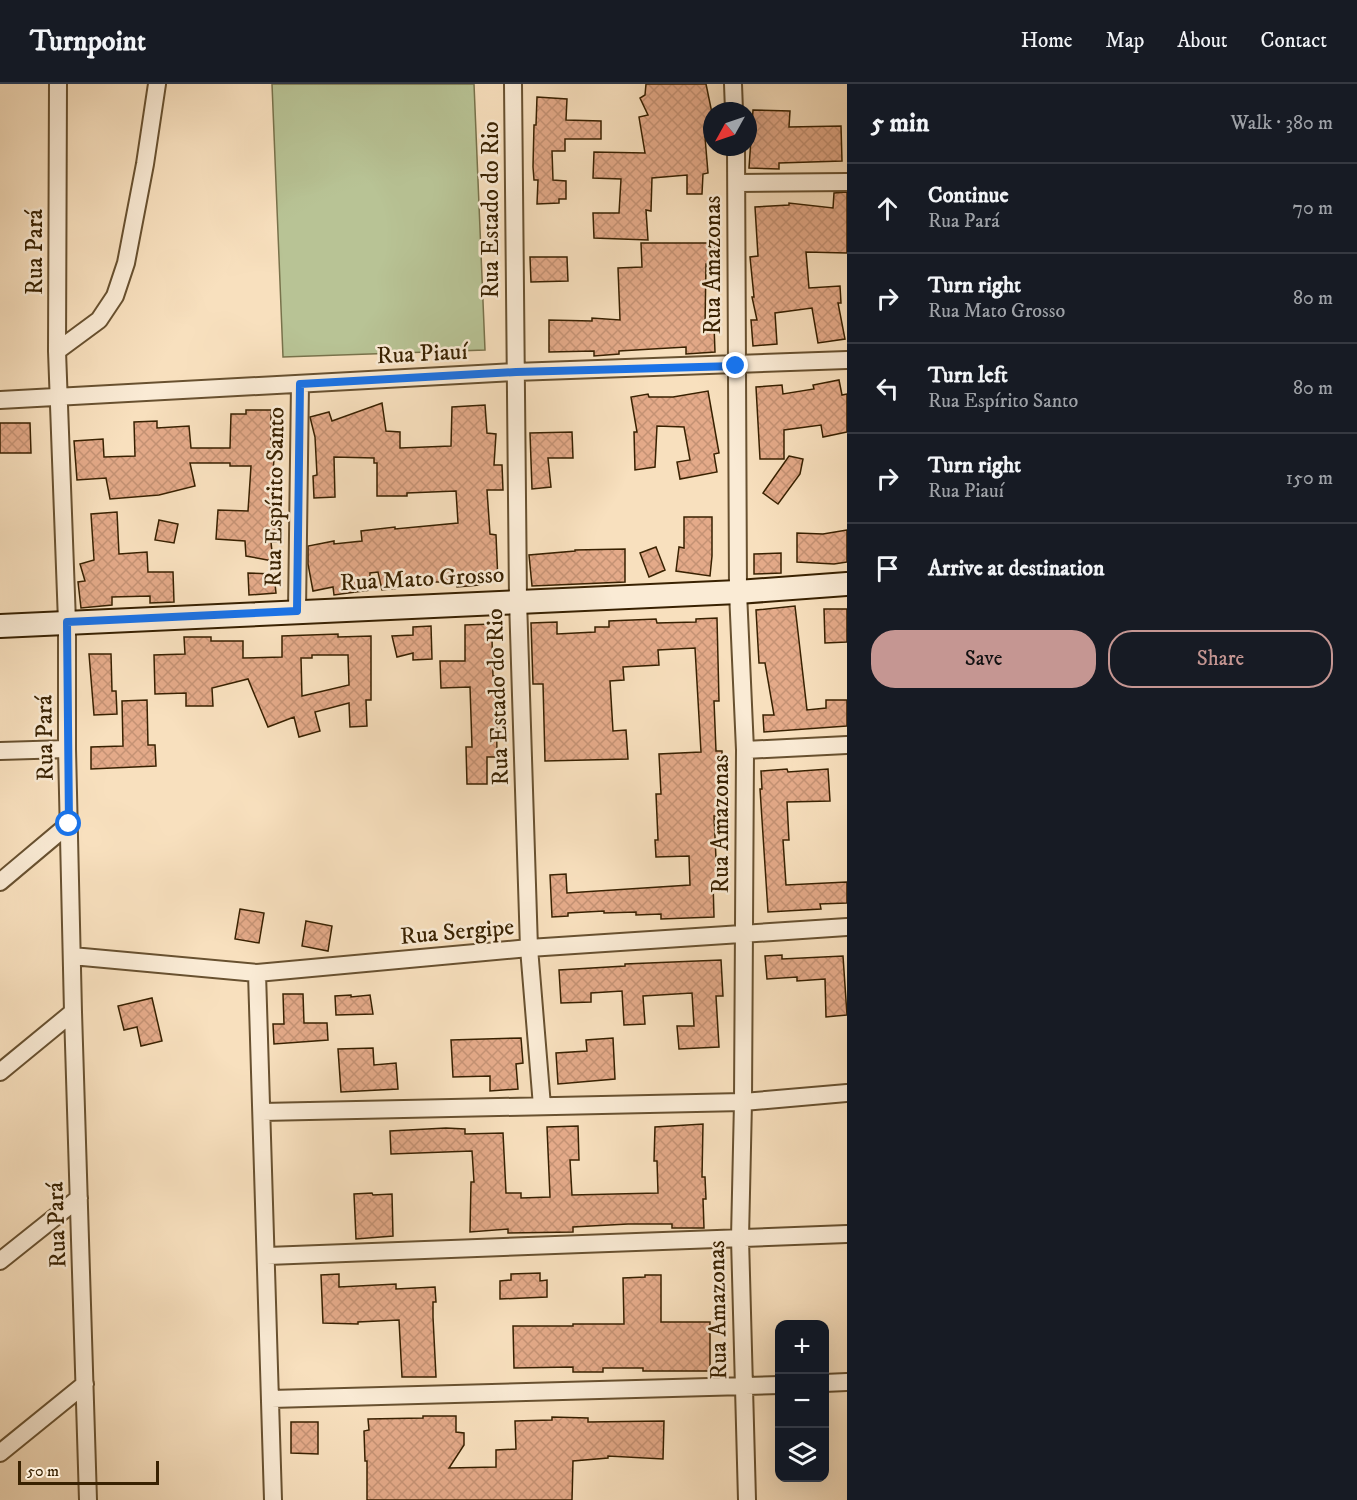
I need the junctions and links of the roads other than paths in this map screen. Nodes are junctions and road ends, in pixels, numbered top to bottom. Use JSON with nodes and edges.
{"nodes":[{"id":1,"x":58,"y":84,"type":"edge"},
{"id":2,"x":157,"y":84,"type":"edge"},
{"id":3,"x":513,"y":84,"type":"edge"},
{"id":4,"x":733,"y":84,"type":"edge"},
{"id":5,"x":734,"y":102,"type":"edge"},
{"id":6,"x":736,"y":156,"type":"edge"},
{"id":7,"x":847,"y":182,"type":"edge"},
{"id":8,"x":737,"y":183,"type":"junction"},
{"id":9,"x":57,"y":351,"type":"junction"},
{"id":10,"x":847,"y":360,"type":"edge"},
{"id":11,"x":736,"y":366,"type":"junction"},
{"id":12,"x":516,"y":372,"type":"junction"},
{"id":13,"x":300,"y":384,"type":"junction"},
{"id":14,"x":60,"y":397,"type":"junction"},
{"id":15,"x":0,"y":400,"type":"edge"},
{"id":16,"x":847,"y":584,"type":"edge"},
{"id":17,"x":738,"y":592,"type":"junction"},
{"id":18,"x":518,"y":600,"type":"junction"},
{"id":19,"x":297,"y":611,"type":"junction"},
{"id":20,"x":67,"y":622,"type":"junction"},
{"id":21,"x":0,"y":626,"type":"edge"},
{"id":22,"x":847,"y":745,"type":"edge"},
{"id":23,"x":67,"y":749,"type":"junction"},
{"id":24,"x":745,"y":750,"type":"junction"},
{"id":25,"x":0,"y":752,"type":"edge"},
{"id":26,"x":69,"y":824,"type":"junction"},
{"id":27,"x":0,"y":882,"type":"edge"},
{"id":28,"x":847,"y":927,"type":"edge"},
{"id":29,"x":744,"y":933,"type":"junction"},
{"id":30,"x":529,"y":948,"type":"junction"},
{"id":31,"x":72,"y":956,"type":"junction"},
{"id":32,"x":257,"y":973,"type":"junction"},
{"id":33,"x":73,"y":1012,"type":"junction"},
{"id":34,"x":0,"y":1072,"type":"edge"},
{"id":35,"x":847,"y":1093,"type":"edge"},
{"id":36,"x":743,"y":1102,"type":"junction"},
{"id":37,"x":542,"y":1106,"type":"junction"},
{"id":38,"x":262,"y":1112,"type":"junction"},
{"id":39,"x":79,"y":1198,"type":"junction"},
{"id":40,"x":847,"y":1234,"type":"edge"},
{"id":41,"x":740,"y":1238,"type":"junction"},
{"id":42,"x":267,"y":1256,"type":"junction"},
{"id":43,"x":0,"y":1261,"type":"edge"},
{"id":44,"x":829,"y":1383,"type":"edge"},
{"id":45,"x":847,"y":1383,"type":"edge"},
{"id":46,"x":85,"y":1384,"type":"junction"},
{"id":47,"x":775,"y":1385,"type":"edge"},
{"id":48,"x":743,"y":1386,"type":"junction"},
{"id":49,"x":271,"y":1399,"type":"junction"},
{"id":50,"x":0,"y":1453,"type":"edge"},
{"id":51,"x":88,"y":1500,"type":"edge"},
{"id":52,"x":273,"y":1500,"type":"edge"},
{"id":53,"x":747,"y":1500,"type":"edge"}],
"edges":[{"from":1,"to":9,"type":"street","name":"Rua Pará"},
{"from":2,"to":9,"type":"street"},
{"from":3,"to":12,"type":"street","name":"Rua Estado do Rio"},
{"from":4,"to":5,"type":"street"},
{"from":6,"to":8,"type":"street","name":"Rua Amazonas"},
{"from":7,"to":8,"type":"street"},
{"from":8,"to":11,"type":"street","name":"Rua Amazonas"},
{"from":9,"to":14,"type":"street","name":"Rua Pará"},
{"from":10,"to":11,"type":"street","name":"Rua Piauí"},
{"from":11,"to":12,"type":"street","name":"Rua Piauí"},
{"from":11,"to":17,"type":"street","name":"Rua Amazonas"},
{"from":12,"to":13,"type":"street","name":"Rua Piauí"},
{"from":12,"to":18,"type":"street","name":"Rua Estado do Rio"},
{"from":13,"to":14,"type":"street","name":"Rua Piauí"},
{"from":13,"to":19,"type":"street","name":"Rua Espírito Santo"},
{"from":14,"to":15,"type":"street","name":"Rua Piauí"},
{"from":14,"to":20,"type":"street","name":"Rua Pará"},
{"from":16,"to":17,"type":"street","name":"Rua Mato Grosso"},
{"from":17,"to":18,"type":"street","name":"Rua Mato Grosso"},
{"from":17,"to":24,"type":"street","name":"Rua Amazonas"},
{"from":18,"to":19,"type":"street","name":"Rua Mato Grosso"},
{"from":18,"to":30,"type":"street","name":"Rua Estado do Rio"},
{"from":19,"to":20,"type":"street","name":"Rua Mato Grosso"},
{"from":20,"to":21,"type":"street","name":"Rua Mato Grosso"},
{"from":20,"to":23,"type":"street","name":"Rua Pará"},
{"from":22,"to":24,"type":"street"},
{"from":23,"to":25,"type":"street"},
{"from":23,"to":26,"type":"street","name":"Rua Pará"},
{"from":24,"to":29,"type":"street","name":"Rua Amazonas"},
{"from":26,"to":27,"type":"street"},
{"from":26,"to":31,"type":"street","name":"Rua Pará"},
{"from":28,"to":29,"type":"street","name":"Rua Sergipe"},
{"from":29,"to":30,"type":"street","name":"Rua Sergipe"},
{"from":29,"to":36,"type":"street","name":"Rua Amazonas"},
{"from":30,"to":32,"type":"street","name":"Rua Sergipe"},
{"from":30,"to":37,"type":"street","name":"Rua Estado do Rio"},
{"from":31,"to":32,"type":"street","name":"Rua Sergipe"},
{"from":31,"to":33,"type":"street","name":"Rua Pará"},
{"from":32,"to":38,"type":"street"},
{"from":33,"to":34,"type":"street"},
{"from":33,"to":39,"type":"street","name":"Rua Pará"},
{"from":35,"to":36,"type":"street"},
{"from":36,"to":37,"type":"street"},
{"from":36,"to":41,"type":"street","name":"Rua Amazonas"},
{"from":37,"to":38,"type":"street"},
{"from":38,"to":42,"type":"street"},
{"from":39,"to":43,"type":"street"},
{"from":39,"to":46,"type":"street","name":"Rua Pará"},
{"from":40,"to":41,"type":"street"},
{"from":41,"to":42,"type":"street"},
{"from":41,"to":48,"type":"street","name":"Rua Amazonas"},
{"from":42,"to":49,"type":"street"},
{"from":44,"to":45,"type":"street"},
{"from":46,"to":50,"type":"street"},
{"from":46,"to":51,"type":"street","name":"Rua Pará"},
{"from":47,"to":48,"type":"street"},
{"from":48,"to":49,"type":"street"},
{"from":48,"to":53,"type":"street","name":"Rua Amazonas"},
{"from":49,"to":52,"type":"street"}]}
